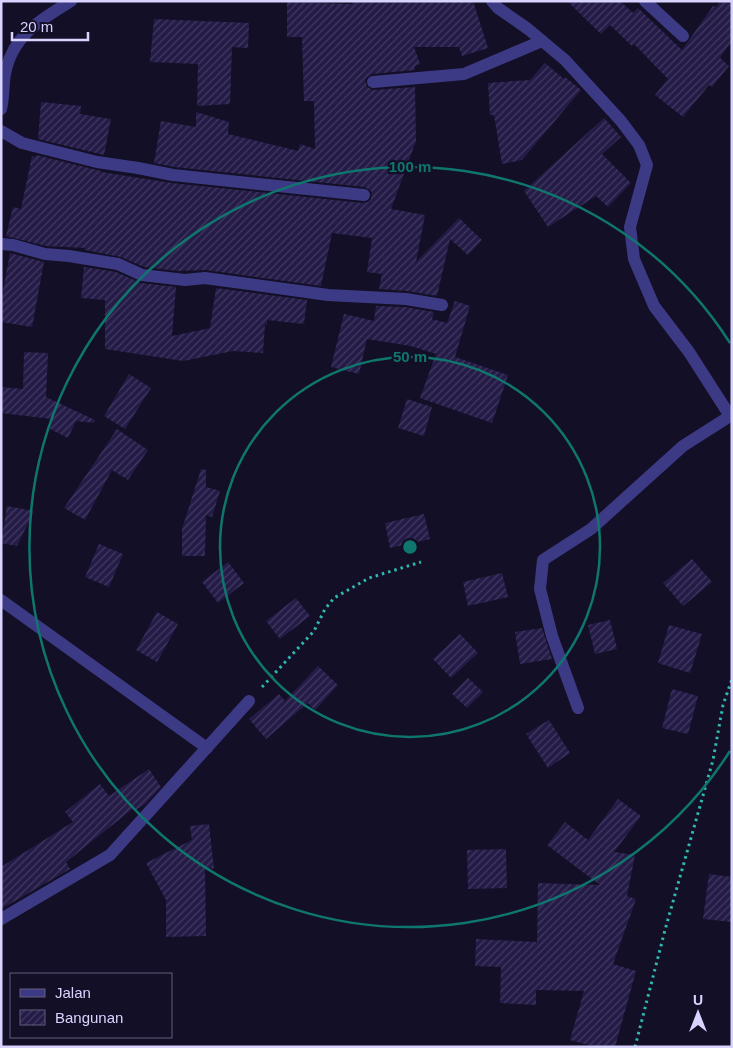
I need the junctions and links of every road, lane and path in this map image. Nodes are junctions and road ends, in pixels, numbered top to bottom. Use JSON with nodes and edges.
{"nodes":[{"id":1,"x":71,"y":1,"type":"edge"},
{"id":2,"x":492,"y":1,"type":"edge"},
{"id":3,"x":645,"y":1,"type":"edge"},
{"id":4,"x":683,"y":36,"type":"dead end"},
{"id":5,"x":542,"y":41,"type":"junction"},
{"id":6,"x":373,"y":82,"type":"dead end"},
{"id":7,"x":1,"y":109,"type":"edge"},
{"id":8,"x":1,"y":132,"type":"edge"},
{"id":9,"x":364,"y":195,"type":"dead end"},
{"id":10,"x":1,"y":244,"type":"edge"},
{"id":11,"x":442,"y":305,"type":"dead end"},
{"id":12,"x":731,"y":415,"type":"edge"},
{"id":13,"x":421,"y":562,"type":"dead end"},
{"id":14,"x":1,"y":600,"type":"edge"},
{"id":15,"x":732,"y":679,"type":"edge"},
{"id":16,"x":249,"y":701,"type":"joint"},
{"id":17,"x":578,"y":708,"type":"dead end"},
{"id":18,"x":207,"y":748,"type":"junction"},
{"id":19,"x":1,"y":920,"type":"edge"},
{"id":20,"x":635,"y":1047,"type":"edge"}],
"edges":[{"from":1,"to":7,"type":"street"},
{"from":2,"to":5,"type":"street"},
{"from":3,"to":4,"type":"street"},
{"from":5,"to":6,"type":"street"},
{"from":5,"to":12,"type":"street"},
{"from":8,"to":9,"type":"street"},
{"from":10,"to":11,"type":"street"},
{"from":12,"to":17,"type":"street"},
{"from":13,"to":16,"type":"path"},
{"from":14,"to":18,"type":"street"},
{"from":15,"to":20,"type":"path"},
{"from":16,"to":18,"type":"street"},
{"from":18,"to":19,"type":"street"}]}
